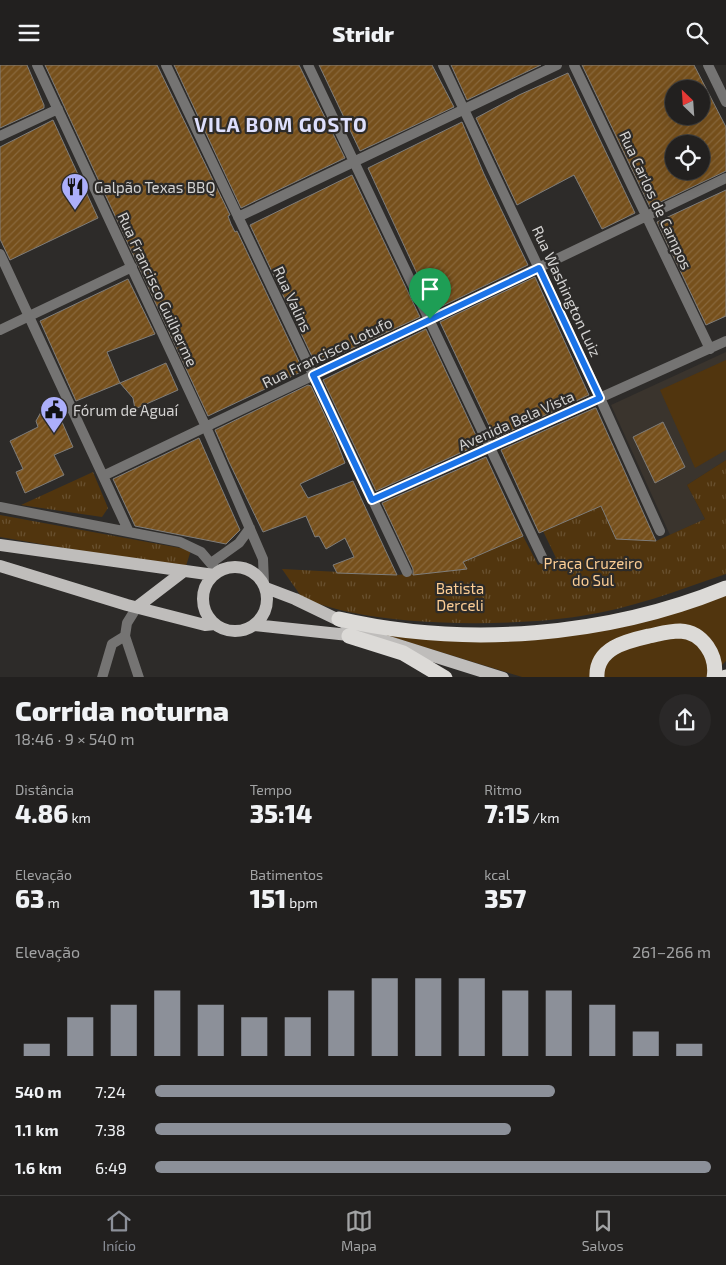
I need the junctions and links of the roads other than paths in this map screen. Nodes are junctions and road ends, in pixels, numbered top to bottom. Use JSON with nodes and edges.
{"nodes":[{"id":1,"x":37,"y":65,"type":"edge"},
{"id":2,"x":166,"y":65,"type":"edge"},
{"id":3,"x":308,"y":65,"type":"edge"},
{"id":4,"x":443,"y":65,"type":"edge"},
{"id":5,"x":557,"y":65,"type":"edge"},
{"id":6,"x":574,"y":65,"type":"edge"},
{"id":7,"x":708,"y":65,"type":"edge"},
{"id":8,"x":726,"y":102,"type":"edge"},
{"id":9,"x":58,"y":109,"type":"junction"},
{"id":10,"x":464,"y":109,"type":"junction"},
{"id":11,"x":0,"y":136,"type":"edge"},
{"id":12,"x":354,"y":161,"type":"junction"},
{"id":13,"x":726,"y":178,"type":"edge"},
{"id":14,"x":647,"y":216,"type":"junction"},
{"id":15,"x":238,"y":217,"type":"junction"},
{"id":16,"x":0,"y":254,"type":"edge"},
{"id":17,"x":132,"y":267,"type":"junction"},
{"id":18,"x":539,"y":268,"type":"junction"},
{"id":19,"x":29,"y":316,"type":"junction"},
{"id":20,"x":430,"y":319,"type":"junction"},
{"id":21,"x":0,"y":330,"type":"edge"},
{"id":22,"x":726,"y":341,"type":"edge"},
{"id":23,"x":710,"y":349,"type":"junction"},
{"id":24,"x":313,"y":375,"type":"junction"},
{"id":25,"x":600,"y":398,"type":"junction"},
{"id":26,"x":206,"y":427,"type":"junction"},
{"id":27,"x":490,"y":448,"type":"junction"},
{"id":28,"x":103,"y":476,"type":"junction"},
{"id":29,"x":372,"y":500,"type":"junction"},
{"id":30,"x":0,"y":507,"type":"edge"},
{"id":31,"x":250,"y":528,"type":"junction"},
{"id":32,"x":660,"y":531,"type":"dead end"},
{"id":33,"x":129,"y":532,"type":"junction"},
{"id":34,"x":0,"y":545,"type":"edge"},
{"id":35,"x":543,"y":559,"type":"dead end"},
{"id":36,"x":0,"y":566,"type":"edge"},
{"id":37,"x":214,"y":570,"type":"junction"},
{"id":38,"x":184,"y":571,"type":"junction"},
{"id":39,"x":407,"y":572,"type":"dead end"},
{"id":40,"x":265,"y":586,"type":"junction"},
{"id":41,"x":726,"y":588,"type":"edge"},
{"id":42,"x":137,"y":607,"type":"junction"},
{"id":43,"x":340,"y":619,"type":"junction"},
{"id":44,"x":215,"y":625,"type":"junction"},
{"id":45,"x":254,"y":625,"type":"junction"},
{"id":46,"x":126,"y":636,"type":"junction"},
{"id":47,"x":349,"y":636,"type":"junction"},
{"id":48,"x":376,"y":638,"type":"junction"},
{"id":49,"x":102,"y":677,"type":"edge"},
{"id":50,"x":139,"y":677,"type":"edge"},
{"id":51,"x":445,"y":677,"type":"edge"},
{"id":52,"x":503,"y":677,"type":"edge"},
{"id":53,"x":597,"y":677,"type":"edge"},
{"id":54,"x":714,"y":677,"type":"edge"}],
"edges":[{"from":1,"to":9,"type":"street","name":"Rua Francisco Guilherme"},
{"from":2,"to":15,"type":"street","name":"Rua Valins"},
{"from":3,"to":12,"type":"street"},
{"from":4,"to":10,"type":"street","name":"Rua Washington Luiz"},
{"from":5,"to":10,"type":"street"},
{"from":6,"to":14,"type":"street","name":"Rua Carlos de Campos"},
{"from":7,"to":8,"type":"street"},
{"from":9,"to":11,"type":"street"},
{"from":9,"to":17,"type":"street","name":"Rua Francisco Guilherme"},
{"from":10,"to":12,"type":"street"},
{"from":10,"to":18,"type":"street","name":"Rua Washington Luiz"},
{"from":12,"to":15,"type":"street"},
{"from":12,"to":20,"type":"street"},
{"from":13,"to":14,"type":"street","name":"Rua Francisco Lotufo"},
{"from":14,"to":18,"type":"street","name":"Rua Francisco Lotufo"},
{"from":14,"to":23,"type":"street","name":"Rua Carlos de Campos"},
{"from":15,"to":24,"type":"street","name":"Rua Valins"},
{"from":16,"to":19,"type":"street"},
{"from":17,"to":19,"type":"street"},
{"from":17,"to":26,"type":"street","name":"Rua Francisco Guilherme"},
{"from":18,"to":20,"type":"street","name":"Rua Francisco Lotufo"},
{"from":18,"to":25,"type":"street","name":"Rua Washington Luiz"},
{"from":19,"to":21,"type":"street"},
{"from":19,"to":28,"type":"street"},
{"from":20,"to":24,"type":"street","name":"Rua Francisco Lotufo"},
{"from":20,"to":27,"type":"street"},
{"from":22,"to":23,"type":"street","name":"Avenida Bela Vista"},
{"from":23,"to":25,"type":"street","name":"Avenida Bela Vista"},
{"from":24,"to":26,"type":"street","name":"Rua Francisco Lotufo"},
{"from":24,"to":29,"type":"street","name":"Rua Valins"},
{"from":25,"to":27,"type":"street","name":"Avenida Bela Vista"},
{"from":25,"to":32,"type":"street","name":"Rua Washington Luiz"},
{"from":26,"to":28,"type":"street","name":"Rua Francisco Lotufo"},
{"from":26,"to":31,"type":"street","name":"Rua Francisco Guilherme"},
{"from":27,"to":29,"type":"street","name":"Avenida Bela Vista"},
{"from":27,"to":35,"type":"street"},
{"from":28,"to":33,"type":"street"},
{"from":29,"to":39,"type":"street","name":"Rua Valins"},
{"from":30,"to":33,"type":"street"},
{"from":31,"to":37,"type":"street"},
{"from":31,"to":40,"type":"street","name":"Rua Francisco Guilherme"},
{"from":33,"to":37,"type":"street"},
{"from":34,"to":38,"type":"main road"},
{"from":36,"to":42,"type":"main road"},
{"from":37,"to":38,"type":"main road"},
{"from":37,"to":40,"type":"main road"},
{"from":37,"to":44,"type":"main road"},
{"from":38,"to":42,"type":"main road"},
{"from":40,"to":43,"type":"main road"},
{"from":40,"to":45,"type":"main road"},
{"from":41,"to":43,"type":"highway"},
{"from":42,"to":44,"type":"main road"},
{"from":42,"to":46,"type":"street"},
{"from":43,"to":48,"type":"main road"},
{"from":44,"to":45,"type":"main road"},
{"from":45,"to":47,"type":"main road"},
{"from":46,"to":49,"type":"street"},
{"from":46,"to":50,"type":"street"},
{"from":47,"to":48,"type":"main road"},
{"from":47,"to":51,"type":"highway"},
{"from":48,"to":52,"type":"main road"},
{"from":53,"to":54,"type":"highway"}]}
